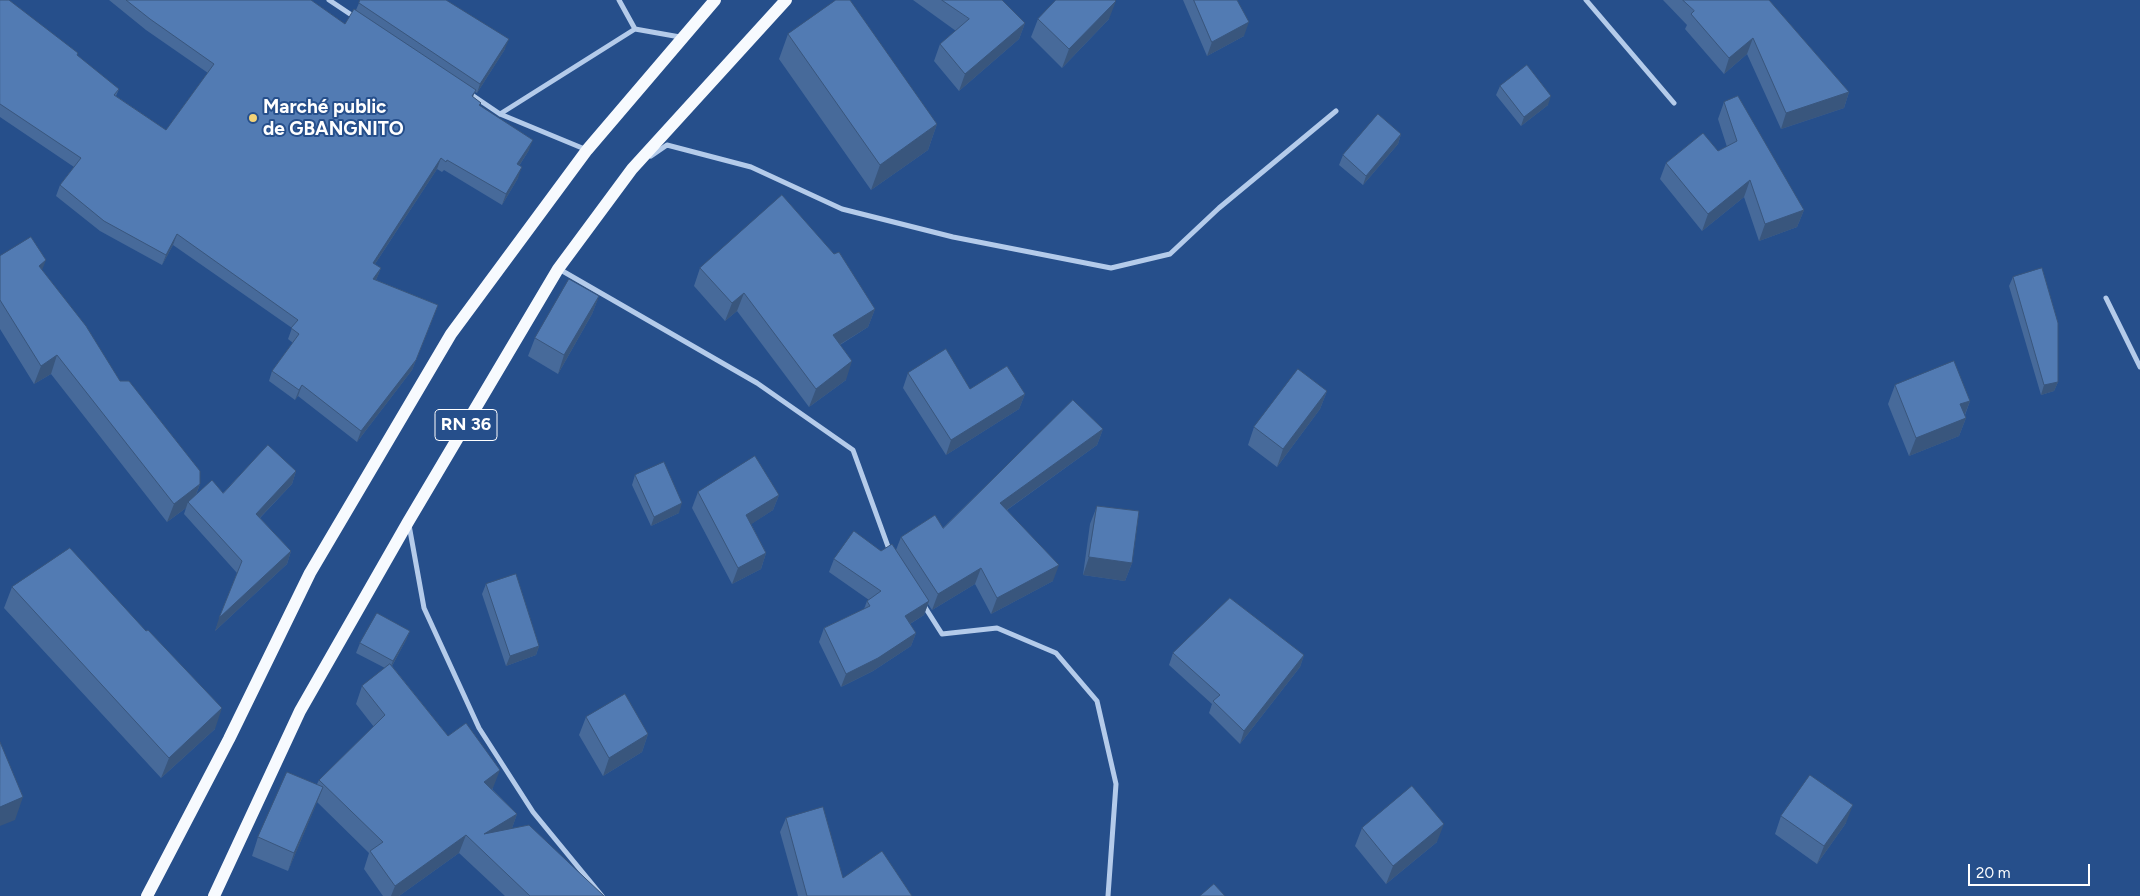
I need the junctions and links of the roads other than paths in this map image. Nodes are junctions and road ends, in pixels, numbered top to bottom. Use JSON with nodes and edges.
{"nodes":[{"id":1,"x":329,"y":0,"type":"edge"},
{"id":2,"x":619,"y":0,"type":"edge"},
{"id":3,"x":716,"y":0,"type":"edge"},
{"id":4,"x":786,"y":0,"type":"edge"},
{"id":5,"x":1586,"y":0,"type":"edge"},
{"id":6,"x":362,"y":22,"type":"edge"},
{"id":7,"x":635,"y":29,"type":"junction"},
{"id":8,"x":683,"y":37,"type":"junction"},
{"id":9,"x":459,"y":87,"type":"edge"},
{"id":10,"x":1674,"y":104,"type":"dead end"},
{"id":11,"x":1336,"y":111,"type":"dead end"},
{"id":12,"x":500,"y":114,"type":"junction"},
{"id":13,"x":587,"y":150,"type":"junction"},
{"id":14,"x":632,"y":169,"type":"junction"},
{"id":15,"x":558,"y":269,"type":"junction"},
{"id":16,"x":2106,"y":298,"type":"dead end"},
{"id":17,"x":2140,"y":367,"type":"edge"},
{"id":18,"x":408,"y":522,"type":"junction"},
{"id":19,"x":891,"y":555,"type":"edge"},
{"id":20,"x":917,"y":595,"type":"edge"},
{"id":21,"x":147,"y":896,"type":"edge"},
{"id":22,"x":214,"y":896,"type":"edge"},
{"id":23,"x":602,"y":896,"type":"edge"},
{"id":24,"x":1108,"y":896,"type":"edge"}],
"edges":[{"from":1,"to":6,"type":"street"},
{"from":2,"to":7,"type":"street"},
{"from":3,"to":8,"type":"main road","number":"RN 36"},
{"from":4,"to":14,"type":"main road","number":"RN 36"},
{"from":5,"to":10,"type":"street"},
{"from":7,"to":8,"type":"street"},
{"from":7,"to":12,"type":"street"},
{"from":8,"to":13,"type":"main road","number":"RN 36"},
{"from":9,"to":12,"type":"street"},
{"from":11,"to":14,"type":"street"},
{"from":12,"to":13,"type":"street"},
{"from":13,"to":21,"type":"main road","number":"RN 36"},
{"from":14,"to":15,"type":"main road","number":"RN 36"},
{"from":15,"to":18,"type":"main road","number":"RN 36"},
{"from":15,"to":19,"type":"street"},
{"from":16,"to":17,"type":"street"},
{"from":18,"to":22,"type":"main road","number":"RN 36"},
{"from":18,"to":23,"type":"street"},
{"from":20,"to":24,"type":"street"}]}
